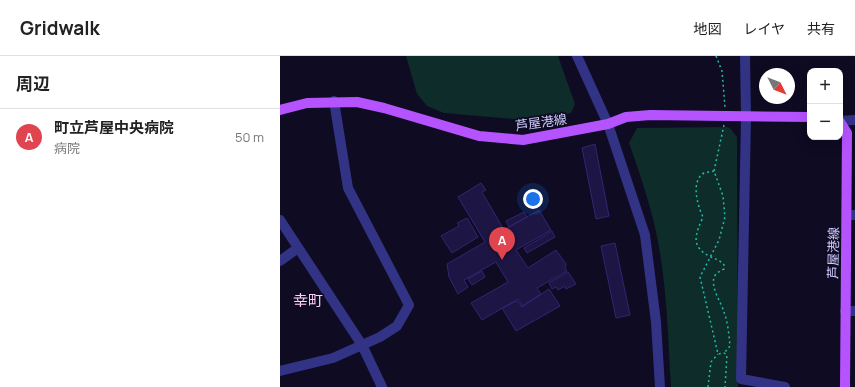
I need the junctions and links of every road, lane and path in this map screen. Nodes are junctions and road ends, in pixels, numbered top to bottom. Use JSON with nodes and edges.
{"nodes":[{"id":1,"x":577,"y":56,"type":"edge"},
{"id":2,"x":716,"y":56,"type":"edge"},
{"id":3,"x":745,"y":56,"type":"edge"},
{"id":4,"x":334,"y":101,"type":"junction"},
{"id":5,"x":280,"y":110,"type":"edge"},
{"id":6,"x":724,"y":116,"type":"junction"},
{"id":7,"x":746,"y":117,"type":"junction"},
{"id":8,"x":807,"y":117,"type":"edge"},
{"id":9,"x":855,"y":120,"type":"edge"},
{"id":10,"x":843,"y":122,"type":"edge"},
{"id":11,"x":608,"y":124,"type":"junction"},
{"id":12,"x":843,"y":126,"type":"edge"},
{"id":13,"x":714,"y":171,"type":"junction"},
{"id":14,"x":851,"y":215,"type":"edge"},
{"id":15,"x":280,"y":220,"type":"edge"},
{"id":16,"x":298,"y":248,"type":"junction"},
{"id":17,"x":711,"y":256,"type":"junction"},
{"id":18,"x":280,"y":261,"type":"edge"},
{"id":19,"x":850,"y":311,"type":"edge"},
{"id":20,"x":362,"y":345,"type":"junction"},
{"id":21,"x":724,"y":353,"type":"junction"},
{"id":22,"x":718,"y":354,"type":"junction"},
{"id":23,"x":280,"y":371,"type":"edge"},
{"id":24,"x":382,"y":387,"type":"edge"},
{"id":25,"x":660,"y":387,"type":"edge"},
{"id":26,"x":708,"y":387,"type":"edge"},
{"id":27,"x":725,"y":387,"type":"edge"},
{"id":28,"x":785,"y":387,"type":"edge"},
{"id":29,"x":845,"y":387,"type":"edge"}],
"edges":[{"from":1,"to":11,"type":"street"},
{"from":2,"to":6,"type":"path"},
{"from":3,"to":7,"type":"street"},
{"from":4,"to":5,"type":"main road","name":"芦屋港線"},
{"from":4,"to":11,"type":"main road","name":"芦屋港線"},
{"from":4,"to":20,"type":"street"},
{"from":6,"to":7,"type":"main road","name":"芦屋港線"},
{"from":6,"to":11,"type":"main road","name":"芦屋港線"},
{"from":6,"to":13,"type":"path"},
{"from":7,"to":8,"type":"main road","name":"芦屋港線"},
{"from":7,"to":28,"type":"street"},
{"from":9,"to":10,"type":"street"},
{"from":11,"to":25,"type":"street"},
{"from":12,"to":14,"type":"main road","name":"芦屋港線"},
{"from":13,"to":17,"type":"path"},
{"from":13,"to":17,"type":"path"},
{"from":14,"to":19,"type":"main road","name":"芦屋港線"},
{"from":15,"to":16,"type":"street"},
{"from":16,"to":18,"type":"street"},
{"from":16,"to":20,"type":"street"},
{"from":17,"to":21,"type":"path"},
{"from":17,"to":22,"type":"path"},
{"from":19,"to":29,"type":"main road","name":"芦屋港線"},
{"from":20,"to":23,"type":"street"},
{"from":20,"to":24,"type":"street"},
{"from":21,"to":22,"type":"path"},
{"from":21,"to":27,"type":"path"},
{"from":22,"to":26,"type":"path"}]}
